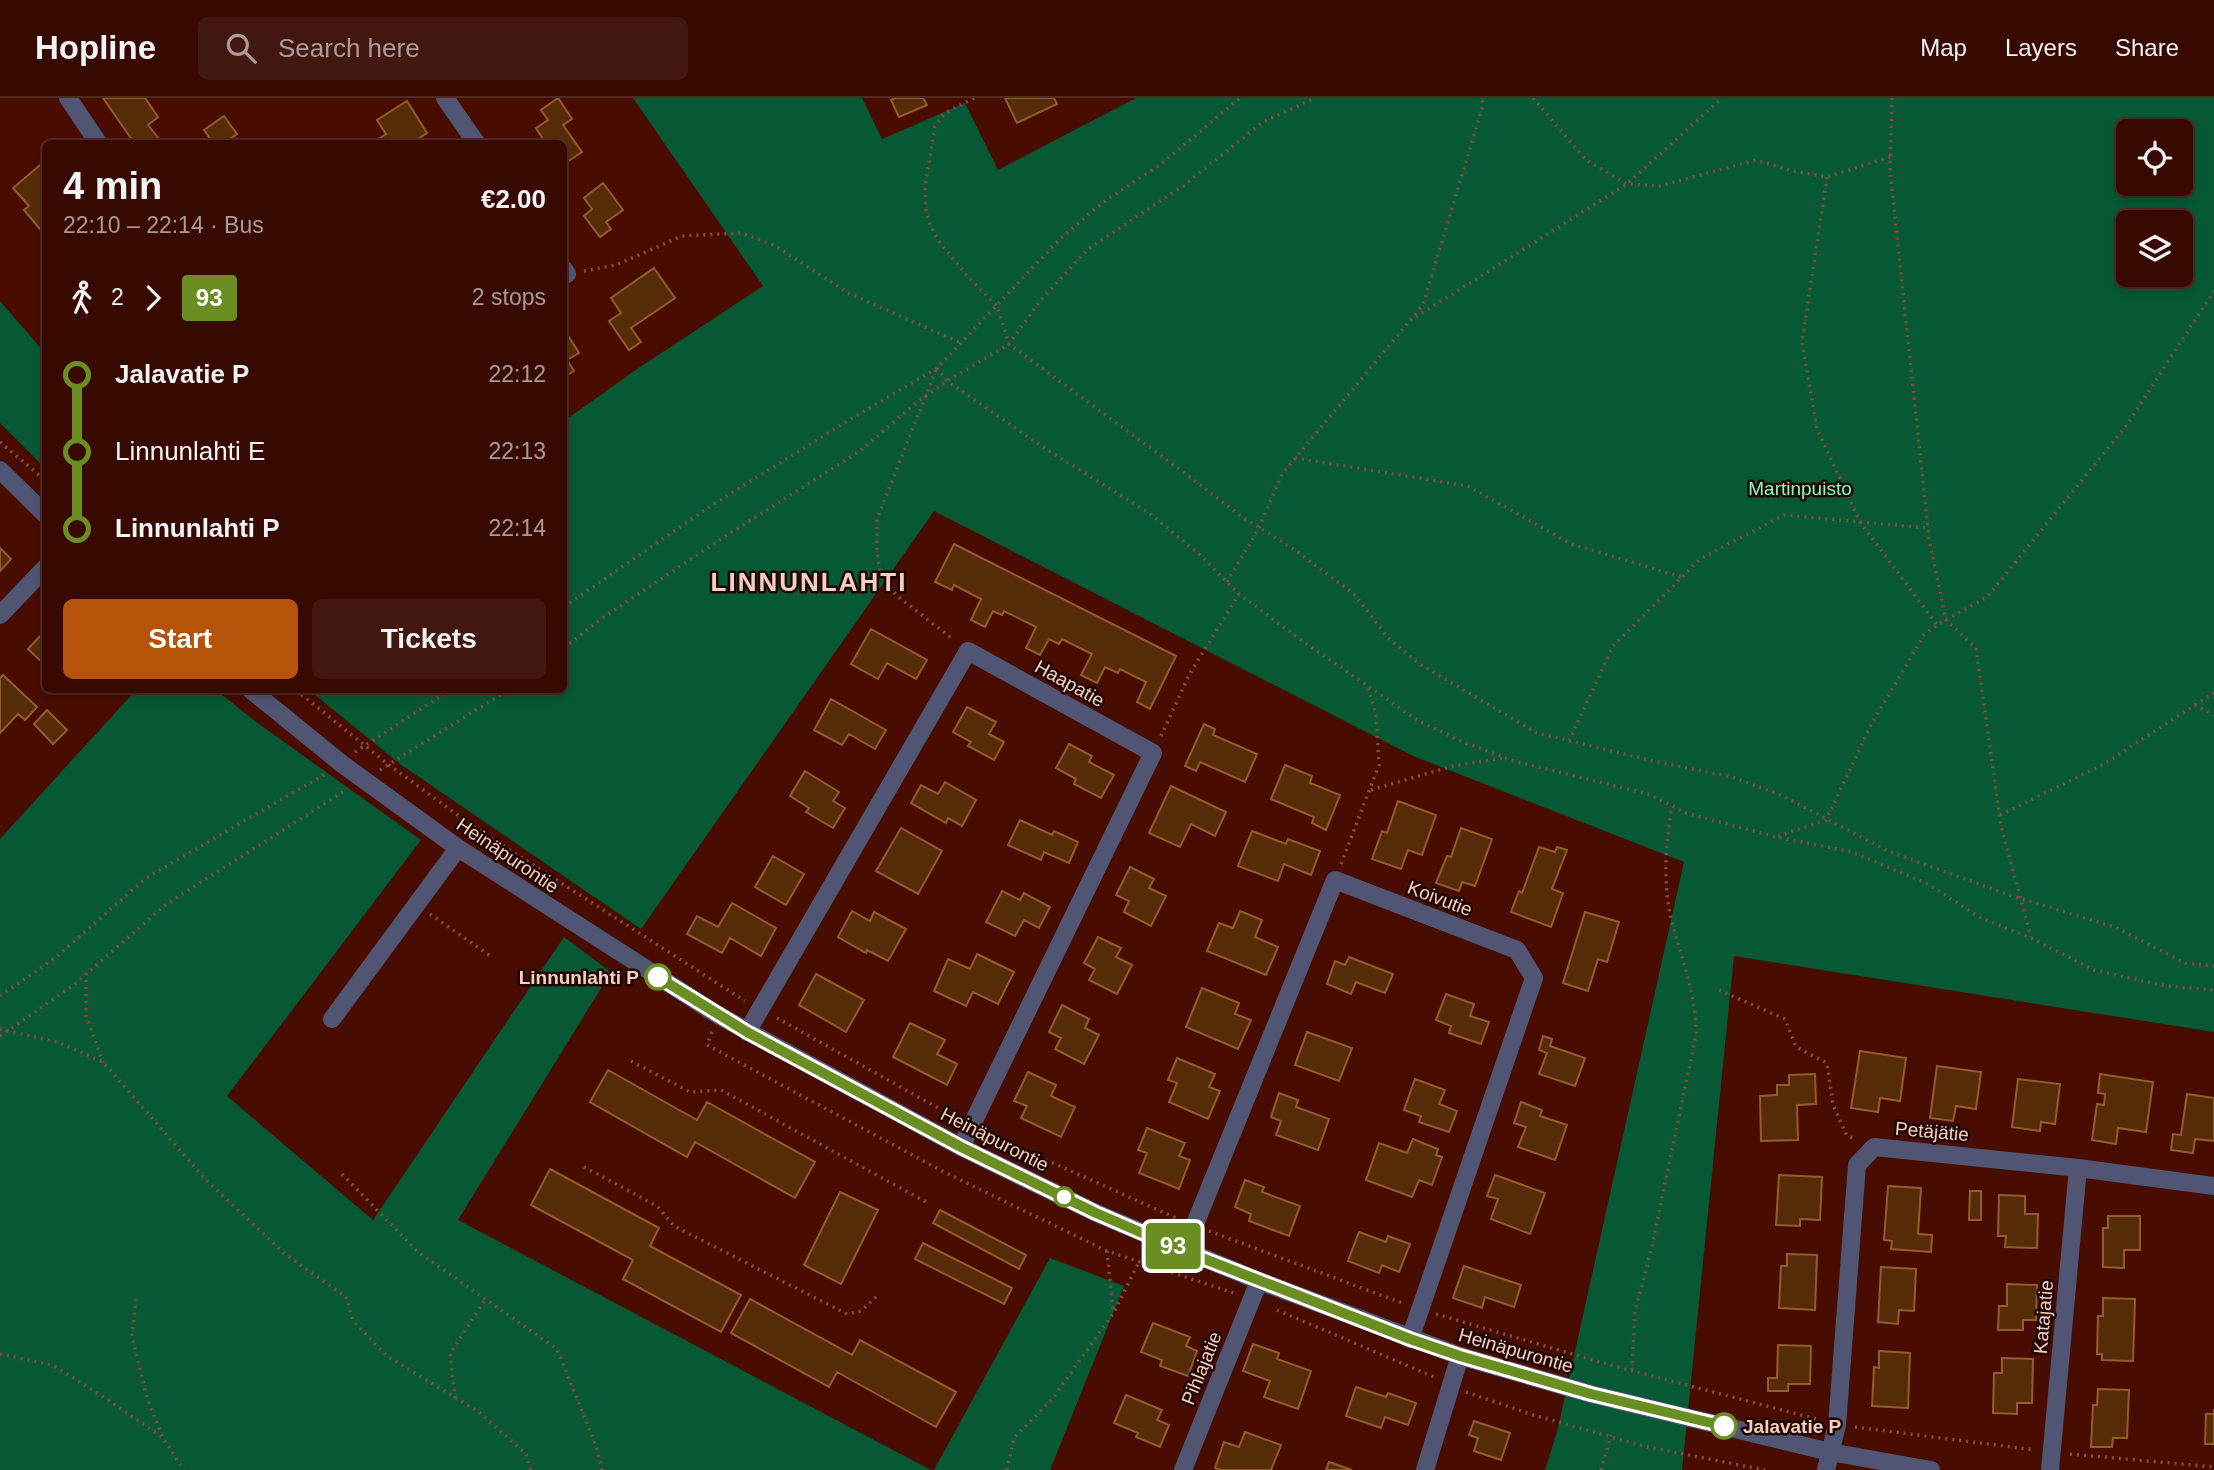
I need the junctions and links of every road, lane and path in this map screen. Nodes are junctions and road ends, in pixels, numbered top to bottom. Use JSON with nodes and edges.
{"nodes":[{"id":1,"x":68,"y":98,"type":"edge"},
{"id":2,"x":445,"y":98,"type":"edge"},
{"id":3,"x":974,"y":98,"type":"edge"},
{"id":4,"x":1240,"y":98,"type":"edge"},
{"id":5,"x":1315,"y":98,"type":"edge"},
{"id":6,"x":1482,"y":98,"type":"edge"},
{"id":7,"x":1533,"y":98,"type":"edge"},
{"id":8,"x":1722,"y":98,"type":"edge"},
{"id":9,"x":1892,"y":98,"type":"edge"},
{"id":10,"x":96,"y":140,"type":"edge"},
{"id":11,"x":474,"y":140,"type":"edge"},
{"id":12,"x":1890,"y":157,"type":"junction"},
{"id":13,"x":1827,"y":177,"type":"junction"},
{"id":14,"x":1628,"y":184,"type":"junction"},
{"id":15,"x":567,"y":272,"type":"edge"},
{"id":16,"x":2214,"y":291,"type":"edge"},
{"id":17,"x":997,"y":306,"type":"junction"},
{"id":18,"x":1411,"y":320,"type":"junction"},
{"id":19,"x":961,"y":343,"type":"junction"},
{"id":20,"x":1009,"y":344,"type":"junction"},
{"id":21,"x":937,"y":368,"type":"junction"},
{"id":22,"x":947,"y":381,"type":"junction"},
{"id":23,"x":925,"y":397,"type":"junction"},
{"id":24,"x":0,"y":442,"type":"edge"},
{"id":25,"x":1295,"y":458,"type":"junction"},
{"id":26,"x":0,"y":470,"type":"edge"},
{"id":27,"x":42,"y":478,"type":"edge"},
{"id":28,"x":42,"y":511,"type":"edge"},
{"id":29,"x":1860,"y":522,"type":"junction"},
{"id":30,"x":1259,"y":528,"type":"junction"},
{"id":31,"x":1928,"y":528,"type":"junction"},
{"id":32,"x":42,"y":570,"type":"edge"},
{"id":33,"x":1682,"y":578,"type":"junction"},
{"id":34,"x":1227,"y":582,"type":"junction"},
{"id":35,"x":1239,"y":594,"type":"junction"},
{"id":36,"x":567,"y":605,"type":"edge"},
{"id":37,"x":0,"y":615,"type":"edge"},
{"id":38,"x":1945,"y":620,"type":"junction"},
{"id":39,"x":1937,"y":625,"type":"junction"},
{"id":40,"x":567,"y":646,"type":"edge"},
{"id":41,"x":968,"y":651,"type":"junction"},
{"id":42,"x":1367,"y":685,"type":"junction"},
{"id":43,"x":255,"y":693,"type":"edge"},
{"id":44,"x":445,"y":693,"type":"edge"},
{"id":45,"x":503,"y":693,"type":"edge"},
{"id":46,"x":2214,"y":693,"type":"edge"},
{"id":47,"x":2195,"y":705,"type":"junction"},
{"id":48,"x":2214,"y":715,"type":"edge"},
{"id":49,"x":1569,"y":741,"type":"junction"},
{"id":50,"x":1153,"y":753,"type":"junction"},
{"id":51,"x":1505,"y":758,"type":"junction"},
{"id":52,"x":342,"y":764,"type":"junction"},
{"id":53,"x":389,"y":765,"type":"dead end"},
{"id":54,"x":1370,"y":790,"type":"junction"},
{"id":55,"x":343,"y":792,"type":"dead end"},
{"id":56,"x":1672,"y":806,"type":"junction"},
{"id":57,"x":2000,"y":815,"type":"junction"},
{"id":58,"x":1826,"y":820,"type":"junction"},
{"id":59,"x":1776,"y":837,"type":"junction"},
{"id":60,"x":458,"y":848,"type":"junction"},
{"id":61,"x":1335,"y":880,"type":"junction"},
{"id":62,"x":2022,"y":899,"type":"junction"},
{"id":63,"x":416,"y":905,"type":"junction"},
{"id":64,"x":2031,"y":938,"type":"junction"},
{"id":65,"x":492,"y":957,"type":"dead end"},
{"id":66,"x":2214,"y":966,"type":"edge"},
{"id":67,"x":86,"y":973,"type":"junction"},
{"id":68,"x":1719,"y":990,"type":"dead end"},
{"id":69,"x":2214,"y":990,"type":"edge"},
{"id":70,"x":0,"y":996,"type":"edge"},
{"id":71,"x":332,"y":1019,"type":"dead end"},
{"id":72,"x":0,"y":1029,"type":"edge"},
{"id":73,"x":8,"y":1030,"type":"junction"},
{"id":74,"x":747,"y":1032,"type":"junction"},
{"id":75,"x":0,"y":1035,"type":"edge"},
{"id":76,"x":631,"y":1060,"type":"dead end"},
{"id":77,"x":103,"y":1062,"type":"junction"},
{"id":78,"x":961,"y":1147,"type":"junction"},
{"id":79,"x":1874,"y":1147,"type":"junction"},
{"id":80,"x":584,"y":1167,"type":"dead end"},
{"id":81,"x":2078,"y":1168,"type":"junction"},
{"id":82,"x":342,"y":1174,"type":"dead end"},
{"id":83,"x":2214,"y":1186,"type":"edge"},
{"id":84,"x":928,"y":1203,"type":"dead end"},
{"id":85,"x":1107,"y":1251,"type":"dead end"},
{"id":86,"x":1184,"y":1251,"type":"junction"},
{"id":87,"x":1139,"y":1262,"type":"dead end"},
{"id":88,"x":1259,"y":1281,"type":"junction"},
{"id":89,"x":878,"y":1295,"type":"dead end"},
{"id":90,"x":485,"y":1298,"type":"junction"},
{"id":91,"x":136,"y":1299,"type":"dead end"},
{"id":92,"x":1114,"y":1312,"type":"junction"},
{"id":93,"x":1410,"y":1339,"type":"junction"},
{"id":94,"x":0,"y":1354,"type":"edge"},
{"id":95,"x":1460,"y":1356,"type":"junction"},
{"id":96,"x":1632,"y":1371,"type":"dead end"},
{"id":97,"x":455,"y":1398,"type":"junction"},
{"id":98,"x":1611,"y":1435,"type":"dead end"},
{"id":99,"x":163,"y":1438,"type":"junction"},
{"id":100,"x":1830,"y":1452,"type":"junction"},
{"id":101,"x":184,"y":1470,"type":"edge"},
{"id":102,"x":531,"y":1470,"type":"edge"},
{"id":103,"x":602,"y":1470,"type":"edge"},
{"id":104,"x":1007,"y":1470,"type":"edge"},
{"id":105,"x":1183,"y":1470,"type":"edge"},
{"id":106,"x":1425,"y":1470,"type":"edge"},
{"id":107,"x":1601,"y":1470,"type":"edge"},
{"id":108,"x":1825,"y":1470,"type":"edge"},
{"id":109,"x":1931,"y":1470,"type":"edge"},
{"id":110,"x":2050,"y":1470,"type":"edge"}],
"edges":[{"from":1,"to":10,"type":"street"},
{"from":2,"to":11,"type":"street"},
{"from":3,"to":17,"type":"path"},
{"from":4,"to":17,"type":"path"},
{"from":5,"to":20,"type":"path"},
{"from":6,"to":18,"type":"path"},
{"from":7,"to":14,"type":"path"},
{"from":8,"to":14,"type":"path"},
{"from":9,"to":12,"type":"path"},
{"from":12,"to":13,"type":"path"},
{"from":12,"to":31,"type":"path"},
{"from":13,"to":14,"type":"path"},
{"from":13,"to":29,"type":"path"},
{"from":14,"to":18,"type":"path"},
{"from":15,"to":19,"type":"path"},
{"from":16,"to":38,"type":"path"},
{"from":17,"to":19,"type":"path"},
{"from":17,"to":20,"type":"path"},
{"from":18,"to":25,"type":"path"},
{"from":19,"to":21,"type":"path"},
{"from":20,"to":22,"type":"path"},
{"from":20,"to":30,"type":"path"},
{"from":21,"to":22,"type":"path"},
{"from":21,"to":23,"type":"path"},
{"from":21,"to":36,"type":"path"},
{"from":22,"to":23,"type":"path"},
{"from":22,"to":34,"type":"path"},
{"from":23,"to":40,"type":"path"},
{"from":23,"to":41,"type":"path"},
{"from":24,"to":27,"type":"path"},
{"from":25,"to":30,"type":"path"},
{"from":25,"to":33,"type":"path"},
{"from":26,"to":28,"type":"street"},
{"from":29,"to":31,"type":"path"},
{"from":29,"to":33,"type":"path"},
{"from":29,"to":39,"type":"path"},
{"from":30,"to":34,"type":"path"},
{"from":30,"to":49,"type":"path"},
{"from":31,"to":38,"type":"path"},
{"from":32,"to":37,"type":"street"},
{"from":33,"to":49,"type":"path"},
{"from":34,"to":35,"type":"path"},
{"from":35,"to":42,"type":"path"},
{"from":35,"to":50,"type":"path"},
{"from":38,"to":39,"type":"path"},
{"from":38,"to":57,"type":"path"},
{"from":39,"to":58,"type":"path"},
{"from":41,"to":50,"type":"street","name":"Haapatie"},
{"from":41,"to":74,"type":"street"},
{"from":42,"to":51,"type":"path"},
{"from":42,"to":54,"type":"path"},
{"from":43,"to":52,"type":"street","name":"Heinäpurontie"},
{"from":44,"to":52,"type":"path"},
{"from":45,"to":53,"type":"path"},
{"from":46,"to":47,"type":"path"},
{"from":47,"to":48,"type":"path"},
{"from":47,"to":57,"type":"path"},
{"from":49,"to":58,"type":"path"},
{"from":50,"to":78,"type":"street"},
{"from":51,"to":54,"type":"path"},
{"from":51,"to":56,"type":"path"},
{"from":52,"to":60,"type":"street","name":"Heinäpurontie"},
{"from":52,"to":70,"type":"path"},
{"from":54,"to":61,"type":"path"},
{"from":55,"to":67,"type":"path"},
{"from":56,"to":59,"type":"path"},
{"from":56,"to":96,"type":"path"},
{"from":57,"to":62,"type":"path"},
{"from":58,"to":59,"type":"path"},
{"from":58,"to":62,"type":"path"},
{"from":59,"to":64,"type":"path"},
{"from":60,"to":63,"type":"street"},
{"from":60,"to":74,"type":"street","name":"Heinäpurontie"},
{"from":61,"to":86,"type":"street"},
{"from":61,"to":93,"type":"street","name":"Koivutie"},
{"from":62,"to":64,"type":"path"},
{"from":62,"to":66,"type":"path"},
{"from":63,"to":65,"type":"path"},
{"from":63,"to":71,"type":"street"},
{"from":64,"to":69,"type":"path"},
{"from":67,"to":73,"type":"path"},
{"from":67,"to":77,"type":"path"},
{"from":68,"to":79,"type":"path"},
{"from":72,"to":73,"type":"path"},
{"from":73,"to":75,"type":"path"},
{"from":73,"to":77,"type":"path"},
{"from":74,"to":78,"type":"street","name":"Heinäpurontie"},
{"from":76,"to":84,"type":"path"},
{"from":77,"to":97,"type":"path"},
{"from":78,"to":86,"type":"street","name":"Heinäpurontie"},
{"from":79,"to":81,"type":"street","name":"Petäjätie"},
{"from":79,"to":100,"type":"street","name":"Petäjätie"},
{"from":80,"to":89,"type":"path"},
{"from":81,"to":83,"type":"street","name":"Petäjätie"},
{"from":81,"to":110,"type":"street","name":"Katajatie"},
{"from":82,"to":90,"type":"path"},
{"from":85,"to":92,"type":"path"},
{"from":86,"to":88,"type":"street","name":"Heinäpurontie"},
{"from":87,"to":92,"type":"path"},
{"from":88,"to":93,"type":"street","name":"Heinäpurontie"},
{"from":88,"to":105,"type":"street","name":"Pihlajatie"},
{"from":90,"to":97,"type":"path"},
{"from":90,"to":103,"type":"path"},
{"from":91,"to":99,"type":"path"},
{"from":92,"to":104,"type":"path"},
{"from":93,"to":95,"type":"street","name":"Heinäpurontie"},
{"from":94,"to":99,"type":"path"},
{"from":95,"to":100,"type":"street","name":"Heinäpurontie"},
{"from":95,"to":106,"type":"street"},
{"from":97,"to":102,"type":"path"},
{"from":98,"to":107,"type":"path"},
{"from":99,"to":101,"type":"path"},
{"from":100,"to":108,"type":"street","name":"Petäjätie"},
{"from":100,"to":109,"type":"street","name":"Heinäpurontie"}]}
